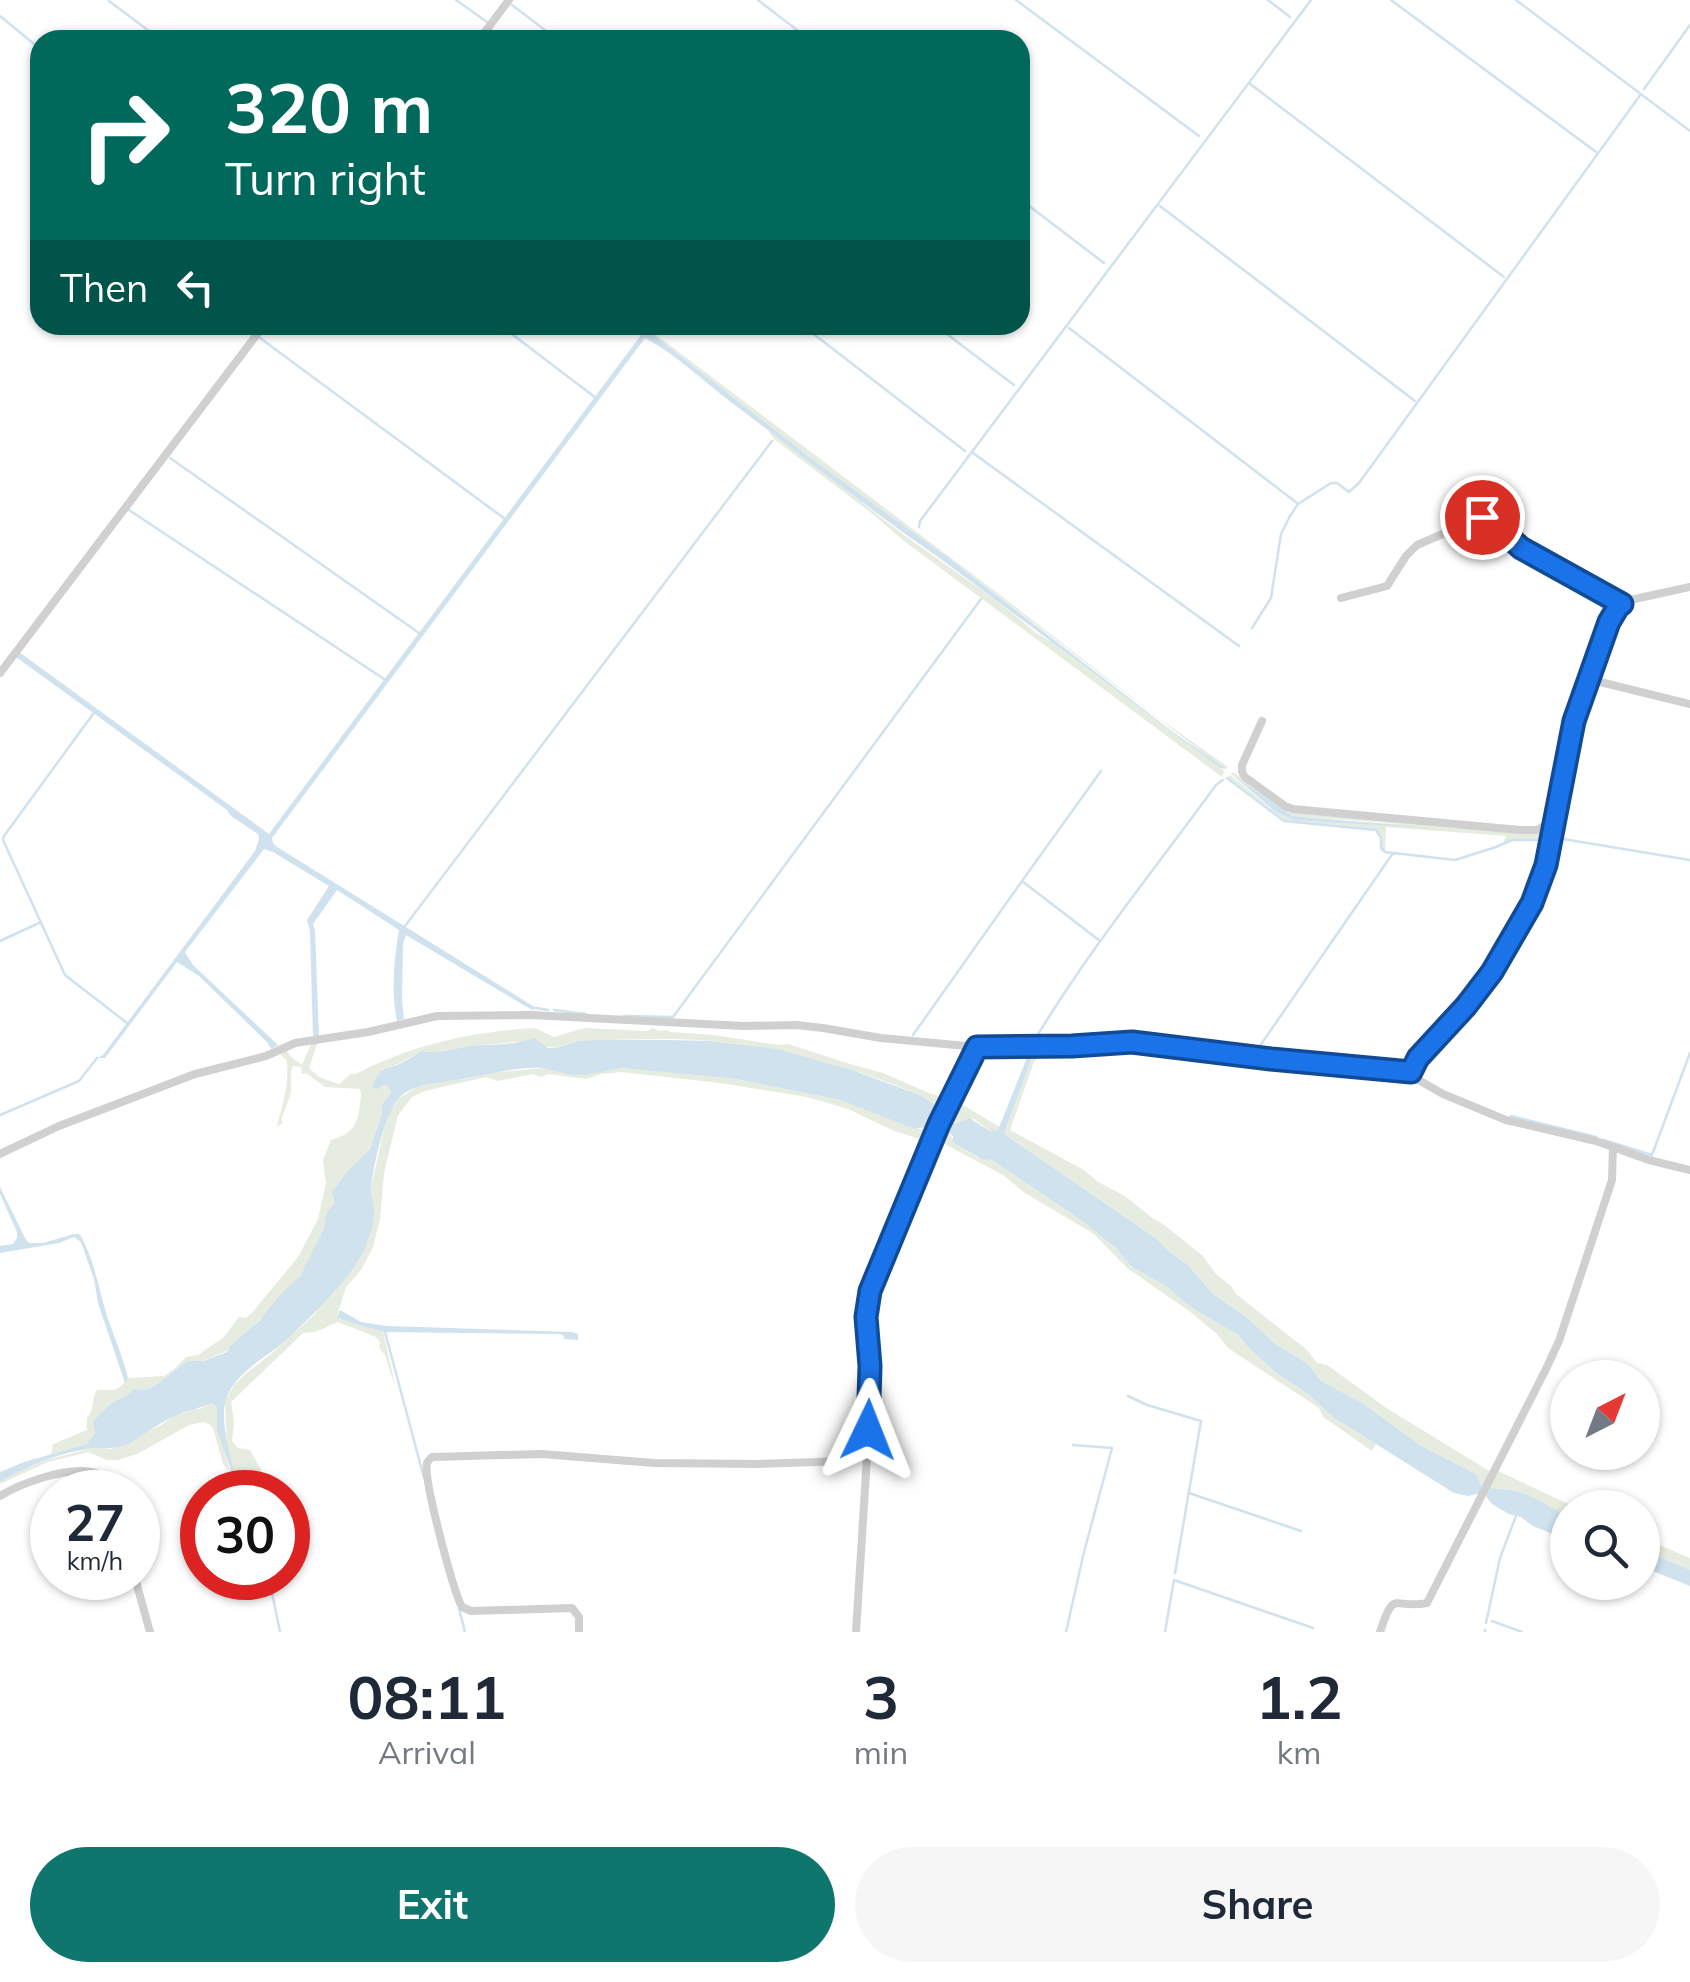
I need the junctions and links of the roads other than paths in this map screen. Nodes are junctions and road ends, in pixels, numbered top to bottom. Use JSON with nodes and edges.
{"nodes":[{"id":1,"x":509,"y":0,"type":"edge"},
{"id":2,"x":486,"y":30,"type":"edge"},
{"id":3,"x":256,"y":335,"type":"edge"},
{"id":4,"x":1690,"y":587,"type":"edge"},
{"id":5,"x":1341,"y":598,"type":"dead end"},
{"id":6,"x":1622,"y":604,"type":"junction"},
{"id":7,"x":0,"y":673,"type":"edge"},
{"id":8,"x":1588,"y":679,"type":"junction"},
{"id":9,"x":1690,"y":704,"type":"edge"},
{"id":10,"x":1262,"y":720,"type":"dead end"},
{"id":11,"x":1556,"y":820,"type":"junction"},
{"id":12,"x":977,"y":1047,"type":"junction"},
{"id":13,"x":1411,"y":1072,"type":"junction"},
{"id":14,"x":1613,"y":1147,"type":"junction"},
{"id":15,"x":0,"y":1154,"type":"edge"},
{"id":16,"x":1690,"y":1170,"type":"edge"},
{"id":17,"x":866,"y":1452,"type":"junction"},
{"id":18,"x":30,"y":1481,"type":"edge"},
{"id":19,"x":0,"y":1496,"type":"edge"},
{"id":20,"x":142,"y":1600,"type":"edge"},
{"id":21,"x":150,"y":1632,"type":"edge"},
{"id":22,"x":579,"y":1632,"type":"edge"},
{"id":23,"x":856,"y":1632,"type":"edge"},
{"id":24,"x":1380,"y":1632,"type":"edge"}],
"edges":[{"from":1,"to":2,"type":"street"},
{"from":3,"to":7,"type":"street"},
{"from":4,"to":6,"type":"street"},
{"from":5,"to":6,"type":"street"},
{"from":6,"to":8,"type":"street"},
{"from":8,"to":9,"type":"street"},
{"from":8,"to":11,"type":"street"},
{"from":10,"to":11,"type":"street"},
{"from":11,"to":13,"type":"street"},
{"from":12,"to":13,"type":"street"},
{"from":12,"to":15,"type":"street"},
{"from":12,"to":17,"type":"street"},
{"from":13,"to":14,"type":"street"},
{"from":14,"to":16,"type":"street"},
{"from":14,"to":24,"type":"street"},
{"from":17,"to":22,"type":"street"},
{"from":17,"to":23,"type":"street"},
{"from":18,"to":19,"type":"street"},
{"from":20,"to":21,"type":"street"}]}
